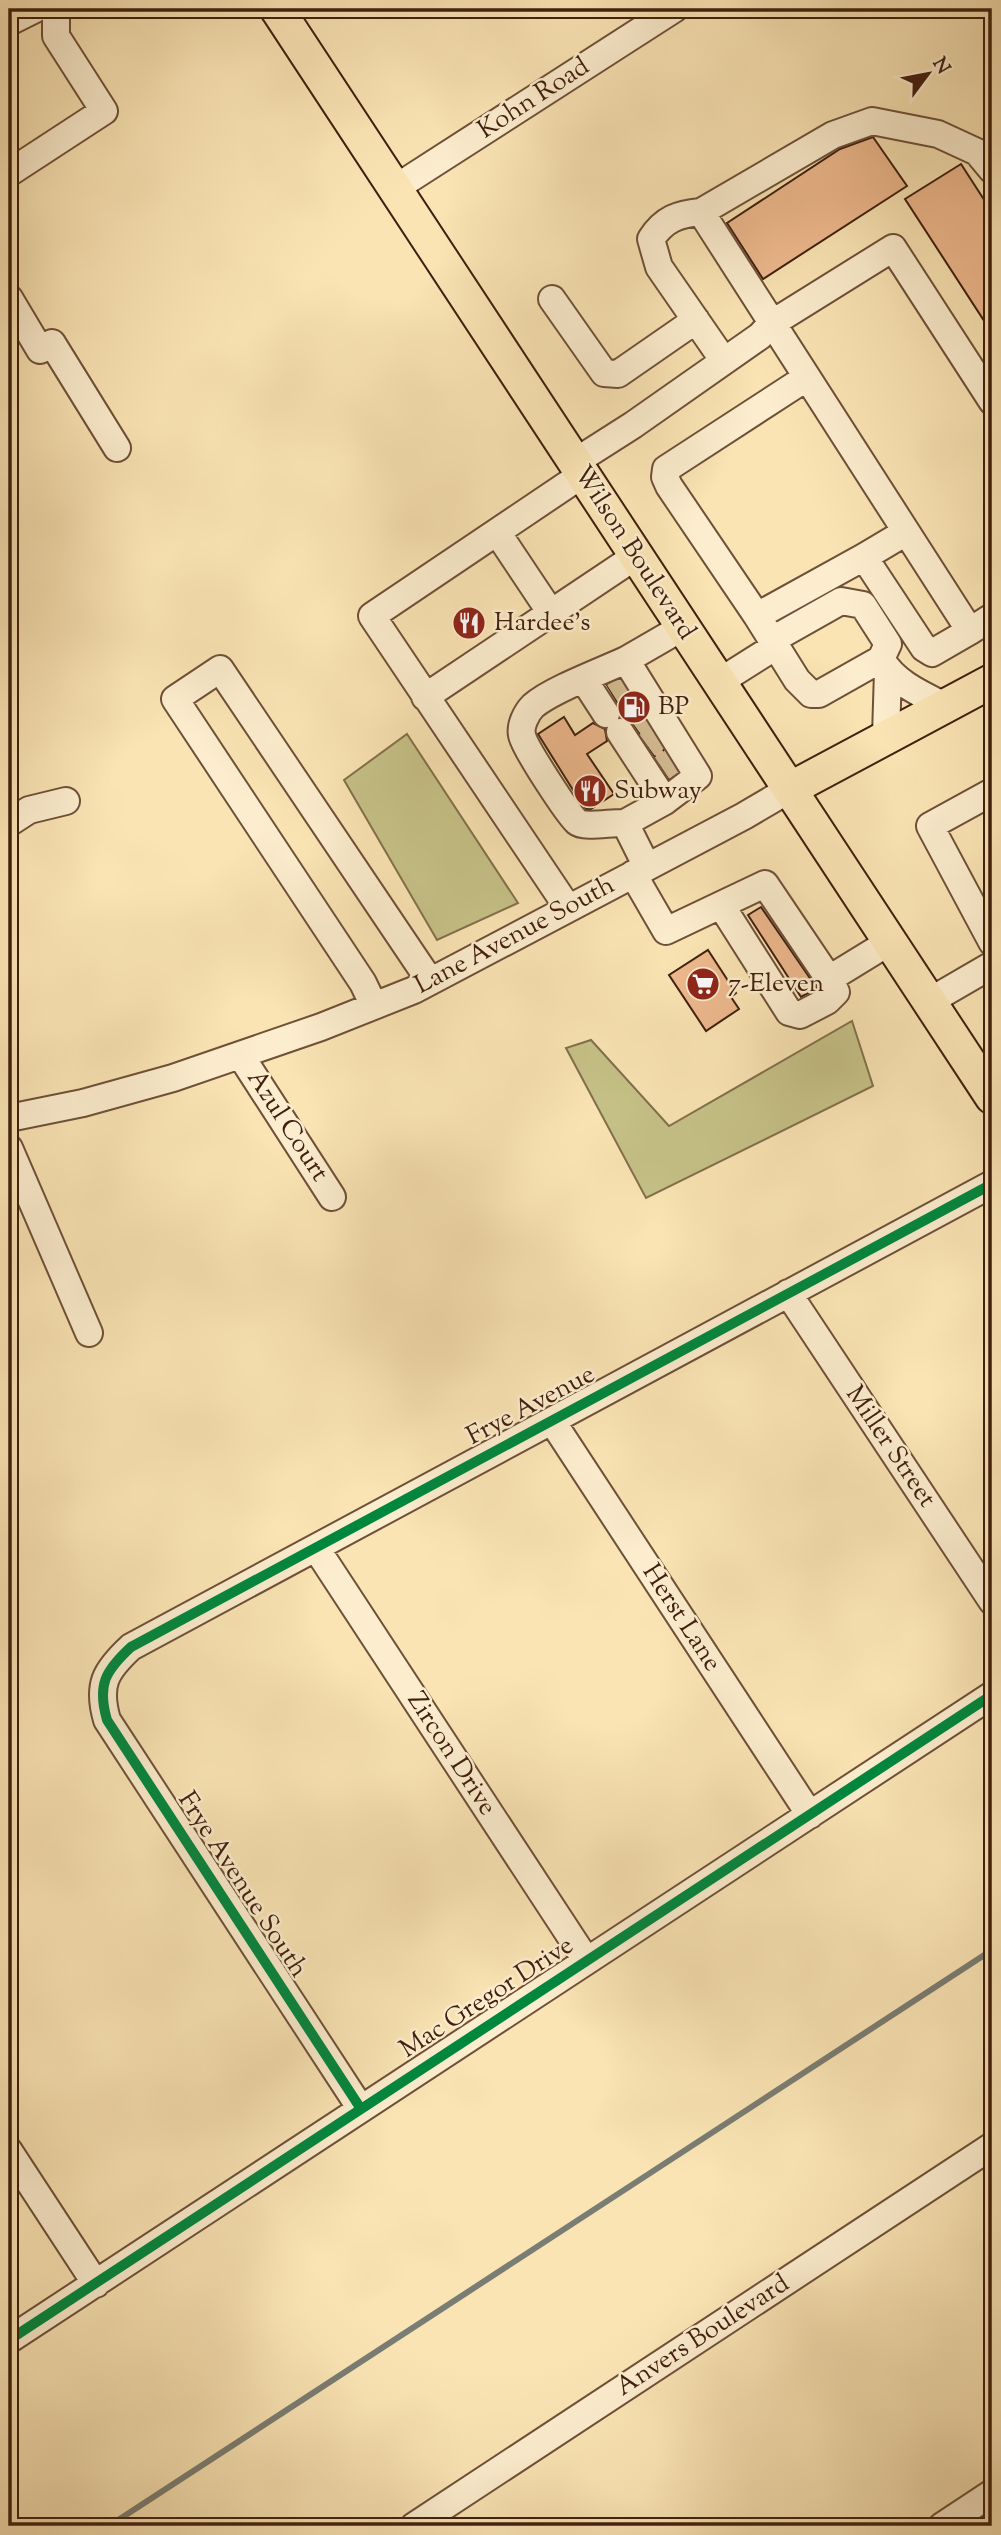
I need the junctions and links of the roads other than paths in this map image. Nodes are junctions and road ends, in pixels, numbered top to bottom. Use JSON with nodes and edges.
{"nodes":[{"id":1,"x":35,"y":9,"type":"edge"},
{"id":2,"x":53,"y":9,"type":"edge"},
{"id":3,"x":277,"y":9,"type":"edge"},
{"id":4,"x":674,"y":9,"type":"edge"},
{"id":5,"x":9,"y":22,"type":"edge"},
{"id":6,"x":992,"y":170,"type":"edge"},
{"id":7,"x":9,"y":173,"type":"edge"},
{"id":8,"x":394,"y":189,"type":"junction"},
{"id":9,"x":701,"y":212,"type":"junction"},
{"id":10,"x":9,"y":298,"type":"edge"},
{"id":11,"x":552,"y":299,"type":"dead end"},
{"id":12,"x":696,"y":320,"type":"junction"},
{"id":13,"x":771,"y":324,"type":"junction"},
{"id":14,"x":724,"y":361,"type":"junction"},
{"id":15,"x":806,"y":378,"type":"junction"},
{"id":16,"x":992,"y":401,"type":"edge"},
{"id":17,"x":117,"y":449,"type":"dead end"},
{"id":18,"x":579,"y":468,"type":"junction"},
{"id":19,"x":497,"y":532,"type":"junction"},
{"id":20,"x":906,"y":532,"type":"junction"},
{"id":21,"x":636,"y":556,"type":"junction"},
{"id":22,"x":864,"y":557,"type":"junction"},
{"id":23,"x":551,"y":613,"type":"junction"},
{"id":24,"x":757,"y":616,"type":"junction"},
{"id":25,"x":981,"y":624,"type":"edge"},
{"id":26,"x":683,"y":627,"type":"junction"},
{"id":27,"x":774,"y":643,"type":"junction"},
{"id":28,"x":885,"y":665,"type":"junction"},
{"id":29,"x":584,"y":680,"type":"junction"},
{"id":30,"x":992,"y":681,"type":"edge"},
{"id":31,"x":719,"y":682,"type":"junction"},
{"id":32,"x":425,"y":697,"type":"junction"},
{"id":33,"x":945,"y":706,"type":"junction"},
{"id":34,"x":634,"y":714,"type":"junction"},
{"id":35,"x":886,"y":736,"type":"junction"},
{"id":36,"x":669,"y":764,"type":"junction"},
{"id":37,"x":790,"y":789,"type":"junction"},
{"id":38,"x":992,"y":792,"type":"edge"},
{"id":39,"x":66,"y":801,"type":"dead end"},
{"id":40,"x":665,"y":801,"type":"junction"},
{"id":41,"x":9,"y":823,"type":"edge"},
{"id":42,"x":625,"y":823,"type":"junction"},
{"id":43,"x":640,"y":871,"type":"junction"},
{"id":44,"x":721,"y":905,"type":"junction"},
{"id":45,"x":568,"y":908,"type":"junction"},
{"id":46,"x":891,"y":941,"type":"junction"},
{"id":47,"x":992,"y":942,"type":"edge"},
{"id":48,"x":992,"y":965,"type":"edge"},
{"id":49,"x":829,"y":979,"type":"junction"},
{"id":50,"x":430,"y":981,"type":"junction"},
{"id":51,"x":930,"y":1001,"type":"junction"},
{"id":52,"x":374,"y":1006,"type":"junction"},
{"id":53,"x":241,"y":1056,"type":"junction"},
{"id":54,"x":992,"y":1097,"type":"edge"},
{"id":55,"x":9,"y":1118,"type":"edge"},
{"id":56,"x":9,"y":1148,"type":"edge"},
{"id":57,"x":992,"y":1184,"type":"edge"},
{"id":58,"x":332,"y":1197,"type":"dead end"},
{"id":59,"x":788,"y":1293,"type":"junction"},
{"id":60,"x":89,"y":1333,"type":"dead end"},
{"id":61,"x":552,"y":1421,"type":"junction"},
{"id":62,"x":316,"y":1548,"type":"junction"},
{"id":63,"x":992,"y":1601,"type":"edge"},
{"id":64,"x":104,"y":1681,"type":"joint"},
{"id":65,"x":992,"y":1695,"type":"edge"},
{"id":66,"x":810,"y":1815,"type":"junction"},
{"id":67,"x":586,"y":1960,"type":"junction"},
{"id":68,"x":360,"y":2109,"type":"junction"},
{"id":69,"x":992,"y":2146,"type":"edge"},
{"id":70,"x":9,"y":2151,"type":"edge"},
{"id":71,"x":96,"y":2284,"type":"junction"},
{"id":72,"x":9,"y":2340,"type":"edge"},
{"id":73,"x":992,"y":2493,"type":"edge"},
{"id":74,"x":414,"y":2526,"type":"edge"},
{"id":75,"x":942,"y":2526,"type":"edge"}],
"edges":[{"from":1,"to":5,"type":"street"},
{"from":2,"to":7,"type":"street"},
{"from":3,"to":8,"type":"main road","name":"Wilson Boulevard"},
{"from":4,"to":8,"type":"street","name":"Kohn Road"},
{"from":6,"to":9,"type":"street"},
{"from":8,"to":18,"type":"main road","name":"Wilson Boulevard"},
{"from":9,"to":12,"type":"street"},
{"from":9,"to":13,"type":"street"},
{"from":10,"to":17,"type":"street"},
{"from":11,"to":12,"type":"street"},
{"from":12,"to":14,"type":"street"},
{"from":13,"to":14,"type":"street"},
{"from":13,"to":15,"type":"street"},
{"from":13,"to":16,"type":"street"},
{"from":14,"to":18,"type":"street"},
{"from":15,"to":20,"type":"street"},
{"from":15,"to":24,"type":"street"},
{"from":18,"to":19,"type":"street"},
{"from":18,"to":21,"type":"main road","name":"Wilson Boulevard"},
{"from":19,"to":23,"type":"street"},
{"from":19,"to":32,"type":"street"},
{"from":20,"to":22,"type":"street"},
{"from":20,"to":25,"type":"street"},
{"from":21,"to":23,"type":"street"},
{"from":21,"to":26,"type":"main road","name":"Wilson Boulevard"},
{"from":22,"to":24,"type":"street"},
{"from":22,"to":25,"type":"street"},
{"from":23,"to":32,"type":"street"},
{"from":24,"to":27,"type":"street"},
{"from":26,"to":31,"type":"main road","name":"Wilson Boulevard"},
{"from":26,"to":34,"type":"street"},
{"from":27,"to":28,"type":"street"},
{"from":27,"to":28,"type":"street"},
{"from":27,"to":31,"type":"street"},
{"from":28,"to":33,"type":"street"},
{"from":28,"to":35,"type":"street"},
{"from":29,"to":34,"type":"street"},
{"from":29,"to":34,"type":"street"},
{"from":29,"to":42,"type":"street"},
{"from":30,"to":33,"type":"main road","name":"Lane Avenue South"},
{"from":31,"to":37,"type":"main road","name":"Wilson Boulevard"},
{"from":32,"to":45,"type":"street"},
{"from":33,"to":35,"type":"main road","name":"Lane Avenue South"},
{"from":34,"to":36,"type":"street"},
{"from":34,"to":36,"type":"street"},
{"from":35,"to":37,"type":"main road","name":"Lane Avenue South"},
{"from":36,"to":40,"type":"street"},
{"from":36,"to":40,"type":"street"},
{"from":37,"to":43,"type":"street","name":"Lane Avenue South"},
{"from":37,"to":46,"type":"main road","name":"Wilson Boulevard"},
{"from":38,"to":47,"type":"street"},
{"from":39,"to":41,"type":"street"},
{"from":40,"to":42,"type":"street"},
{"from":42,"to":43,"type":"street"},
{"from":43,"to":44,"type":"street"},
{"from":43,"to":45,"type":"street","name":"Lane Avenue South"},
{"from":44,"to":49,"type":"street"},
{"from":44,"to":49,"type":"street"},
{"from":45,"to":50,"type":"street","name":"Lane Avenue South"},
{"from":46,"to":49,"type":"street"},
{"from":46,"to":51,"type":"main road","name":"Wilson Boulevard"},
{"from":48,"to":51,"type":"street"},
{"from":50,"to":52,"type":"street","name":"Lane Avenue South"},
{"from":50,"to":52,"type":"street"},
{"from":51,"to":54,"type":"main road","name":"Wilson Boulevard"},
{"from":52,"to":53,"type":"street","name":"Lane Avenue South"},
{"from":53,"to":55,"type":"street","name":"Lane Avenue South"},
{"from":53,"to":58,"type":"street","name":"Azul Court"},
{"from":56,"to":60,"type":"street"},
{"from":57,"to":59,"type":"street","name":"Frye Avenue"},
{"from":59,"to":61,"type":"street","name":"Frye Avenue"},
{"from":59,"to":63,"type":"street","name":"Miller Street"},
{"from":61,"to":62,"type":"street","name":"Frye Avenue"},
{"from":61,"to":66,"type":"street","name":"Herst Lane"},
{"from":62,"to":64,"type":"street","name":"Frye Avenue"},
{"from":62,"to":67,"type":"street","name":"Zircon Drive"},
{"from":64,"to":68,"type":"street","name":"Frye Avenue South"},
{"from":65,"to":66,"type":"street","name":"Mac Gregor Drive"},
{"from":66,"to":67,"type":"street","name":"Mac Gregor Drive"},
{"from":67,"to":68,"type":"street","name":"Mac Gregor Drive"},
{"from":68,"to":71,"type":"street","name":"Mac Gregor Drive"},
{"from":69,"to":74,"type":"street","name":"Anvers Boulevard"},
{"from":70,"to":71,"type":"street"},
{"from":71,"to":72,"type":"street","name":"Mac Gregor Drive"},
{"from":73,"to":75,"type":"street"}]}
